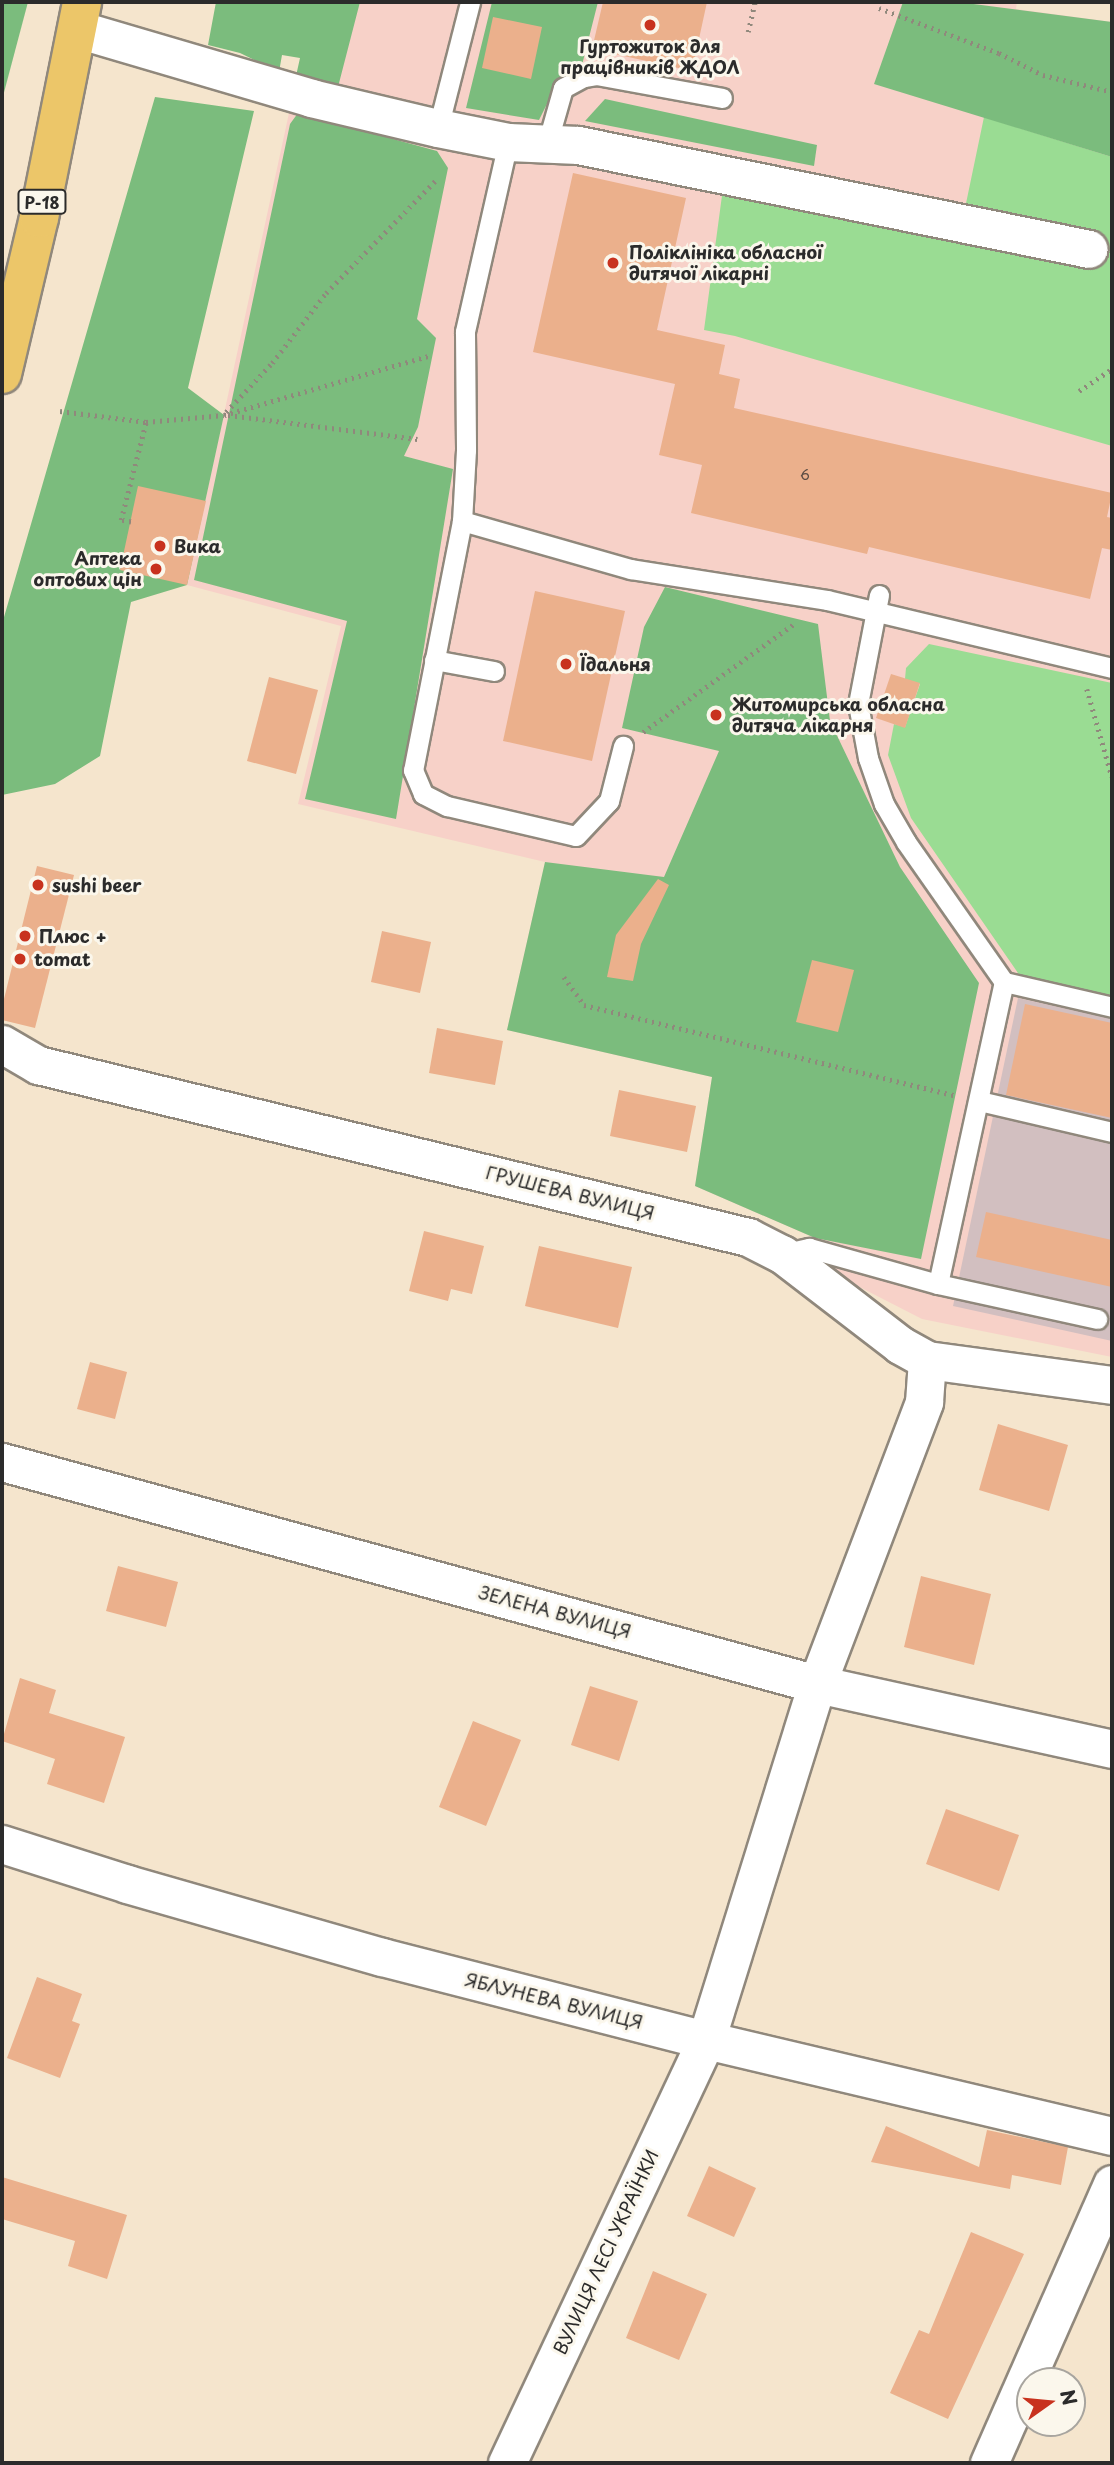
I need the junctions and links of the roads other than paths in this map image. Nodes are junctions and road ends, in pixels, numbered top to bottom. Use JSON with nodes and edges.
{"nodes":[{"id":1,"x":470,"y":2,"type":"edge"},
{"id":2,"x":80,"y":15,"type":"edge"},
{"id":3,"x":722,"y":98,"type":"dead end"},
{"id":4,"x":438,"y":128,"type":"junction"},
{"id":5,"x":508,"y":142,"type":"junction"},
{"id":6,"x":547,"y":144,"type":"junction"},
{"id":7,"x":1089,"y":249,"type":"dead end"},
{"id":8,"x":2,"y":373,"type":"edge"},
{"id":9,"x":462,"y":521,"type":"junction"},
{"id":10,"x":878,"y":603,"type":"junction"},
{"id":11,"x":434,"y":660,"type":"junction"},
{"id":12,"x":1112,"y":668,"type":"edge"},
{"id":13,"x":494,"y":671,"type":"dead end"},
{"id":14,"x":623,"y":746,"type":"road end"},
{"id":15,"x":1003,"y":982,"type":"junction"},
{"id":16,"x":1112,"y":1007,"type":"edge"},
{"id":17,"x":2,"y":1044,"type":"edge"},
{"id":18,"x":979,"y":1101,"type":"junction"},
{"id":19,"x":1112,"y":1132,"type":"edge"},
{"id":20,"x":782,"y":1254,"type":"junction"},
{"id":21,"x":938,"y":1284,"type":"junction"},
{"id":22,"x":1097,"y":1319,"type":"dead end"},
{"id":23,"x":927,"y":1360,"type":"junction"},
{"id":24,"x":1112,"y":1385,"type":"edge"},
{"id":25,"x":2,"y":1462,"type":"edge"},
{"id":26,"x":817,"y":1684,"type":"junction"},
{"id":27,"x":1112,"y":1749,"type":"edge"},
{"id":28,"x":2,"y":1844,"type":"edge"},
{"id":29,"x":706,"y":2040,"type":"junction"},
{"id":30,"x":1112,"y":2136,"type":"edge"},
{"id":31,"x":1112,"y":2184,"type":"edge"},
{"id":32,"x":507,"y":2463,"type":"edge"},
{"id":33,"x":989,"y":2463,"type":"edge"}],
"edges":[{"from":1,"to":4,"type":"lane"},
{"from":2,"to":4,"type":"street"},
{"from":2,"to":8,"type":"main road","number":"Р-18"},
{"from":3,"to":6,"type":"lane"},
{"from":4,"to":5,"type":"street"},
{"from":5,"to":6,"type":"street"},
{"from":5,"to":9,"type":"lane"},
{"from":6,"to":7,"type":"street"},
{"from":9,"to":10,"type":"lane"},
{"from":9,"to":11,"type":"lane"},
{"from":10,"to":12,"type":"lane"},
{"from":10,"to":15,"type":"lane"},
{"from":11,"to":13,"type":"lane"},
{"from":11,"to":14,"type":"lane"},
{"from":15,"to":16,"type":"lane"},
{"from":15,"to":18,"type":"lane"},
{"from":17,"to":20,"type":"street","name":"ГРУШЕВА ВУЛИЦЯ"},
{"from":18,"to":19,"type":"lane"},
{"from":18,"to":21,"type":"lane"},
{"from":20,"to":21,"type":"lane"},
{"from":20,"to":23,"type":"street","name":"ГРУШЕВА ВУЛИЦЯ"},
{"from":21,"to":22,"type":"lane"},
{"from":23,"to":24,"type":"street","name":"ГРУШЕВА ВУЛИЦЯ"},
{"from":23,"to":26,"type":"street","name":"ВУЛИЦЯ ЛЕСІ УКРАЇНКИ"},
{"from":25,"to":26,"type":"street","name":"ЗЕЛЕНА ВУЛИЦЯ"},
{"from":26,"to":27,"type":"street","name":"ЗЕЛЕНА ВУЛИЦЯ"},
{"from":26,"to":29,"type":"street","name":"ВУЛИЦЯ ЛЕСІ УКРАЇНКИ"},
{"from":28,"to":29,"type":"street","name":"ЯБЛУНЕВА ВУЛИЦЯ"},
{"from":29,"to":30,"type":"street","name":"ЯБЛУНЕВА ВУЛИЦЯ"},
{"from":29,"to":32,"type":"street","name":"ВУЛИЦЯ ЛЕСІ УКРАЇНКИ"},
{"from":31,"to":33,"type":"street"}]}
